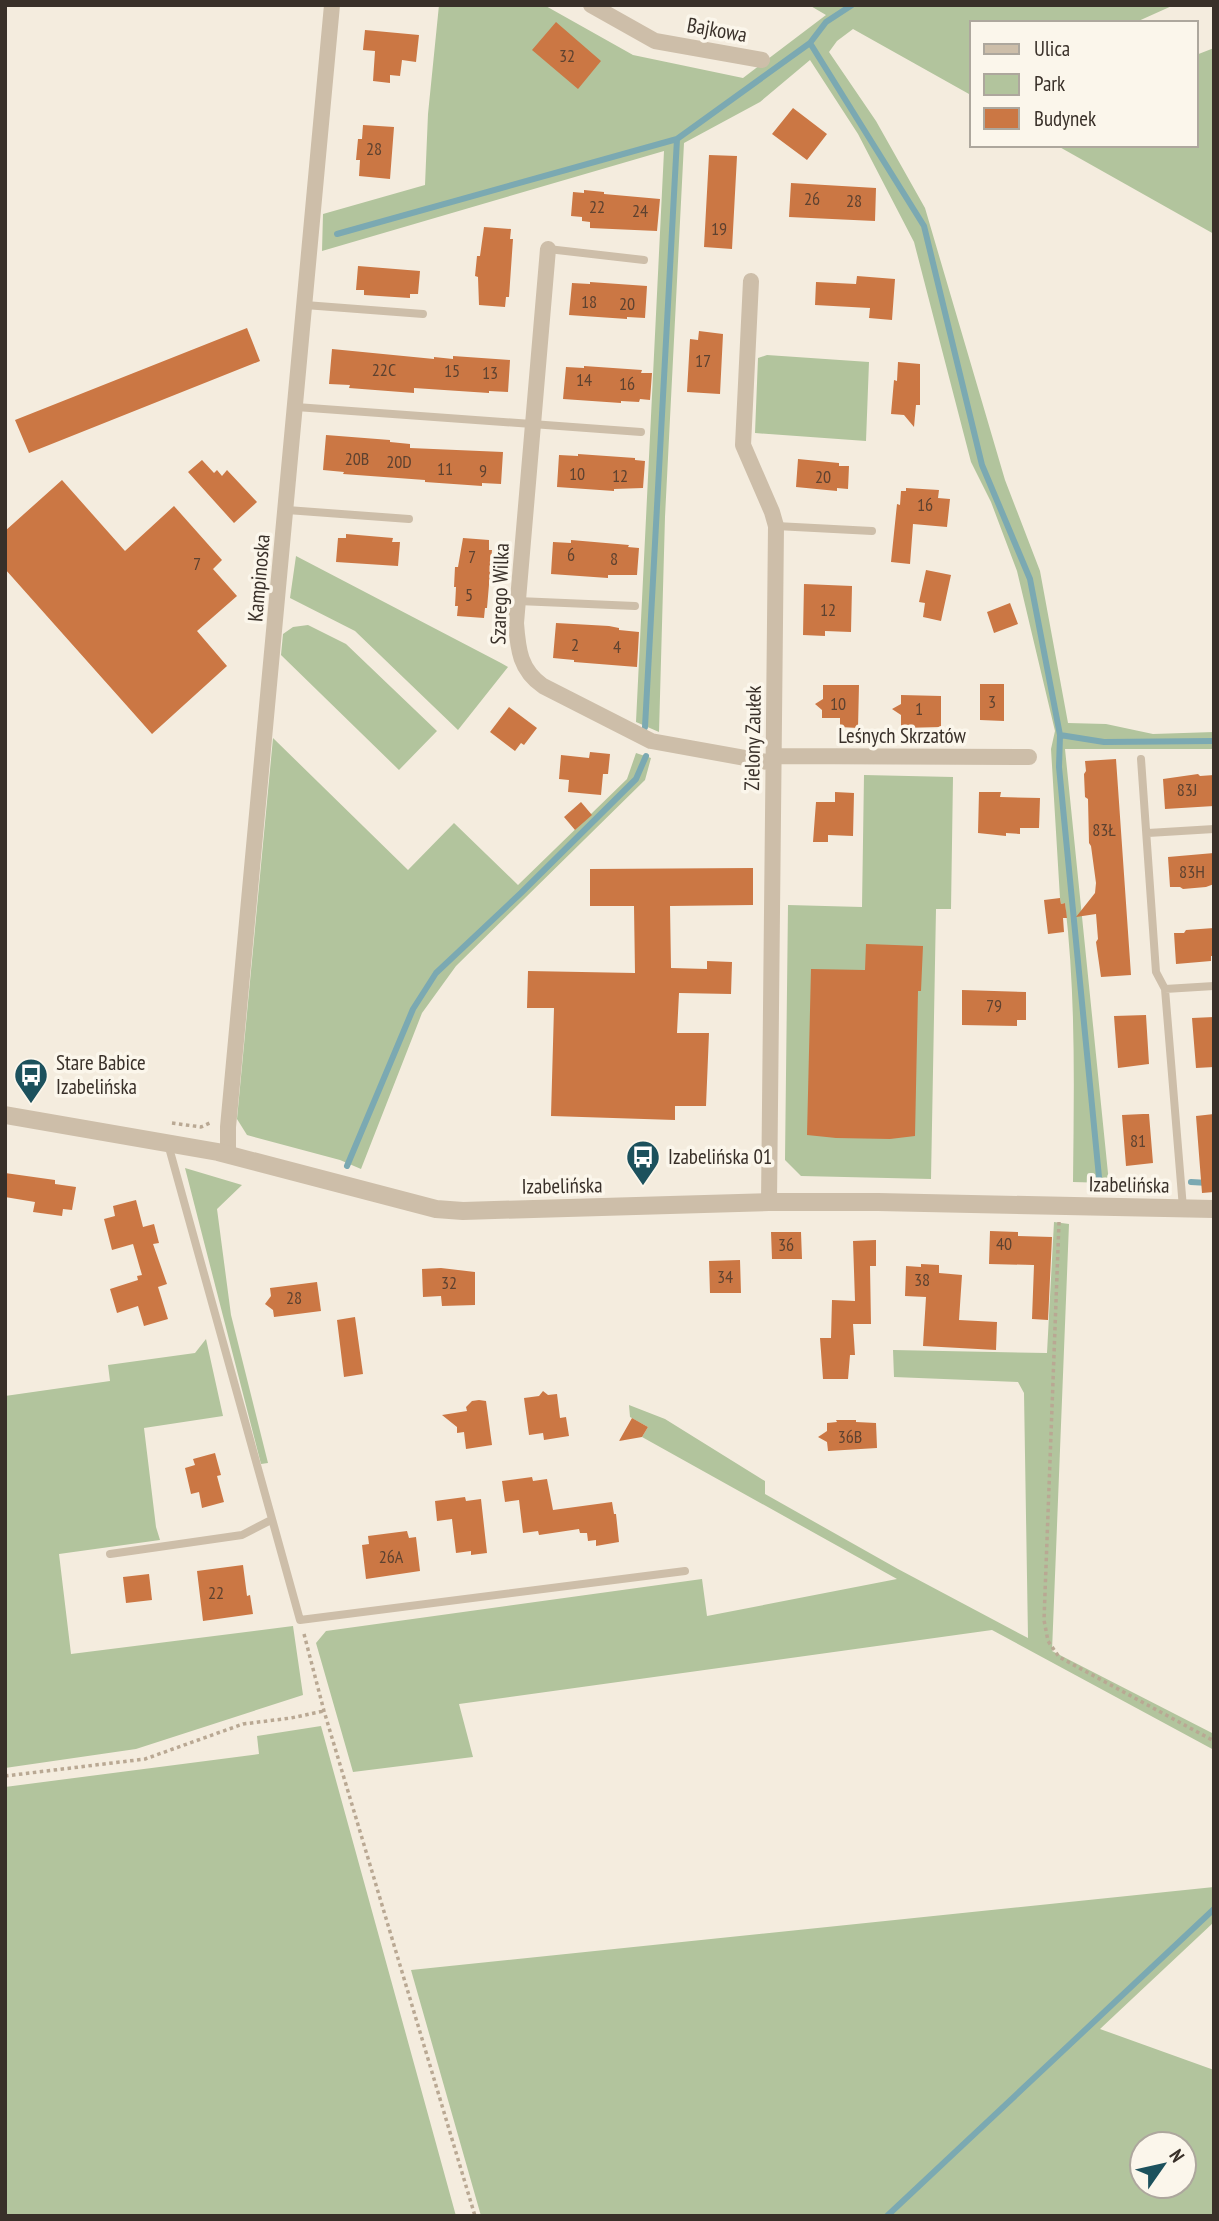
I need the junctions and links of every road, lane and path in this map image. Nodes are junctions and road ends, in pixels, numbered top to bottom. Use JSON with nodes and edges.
{"nodes":[{"id":1,"x":332,"y":5,"type":"edge"},
{"id":2,"x":591,"y":5,"type":"edge"},
{"id":3,"x":762,"y":60,"type":"dead end"},
{"id":4,"x":548,"y":249,"type":"joint"},
{"id":5,"x":644,"y":260,"type":"dead end"},
{"id":6,"x":751,"y":281,"type":"dead end"},
{"id":7,"x":305,"y":305,"type":"junction"},
{"id":8,"x":423,"y":314,"type":"dead end"},
{"id":9,"x":296,"y":407,"type":"junction"},
{"id":10,"x":533,"y":425,"type":"junction"},
{"id":11,"x":641,"y":432,"type":"dead end"},
{"id":12,"x":287,"y":510,"type":"junction"},
{"id":13,"x":409,"y":519,"type":"dead end"},
{"id":14,"x":775,"y":526,"type":"junction"},
{"id":15,"x":872,"y":531,"type":"dead end"},
{"id":16,"x":518,"y":601,"type":"junction"},
{"id":17,"x":635,"y":606,"type":"dead end"},
{"id":18,"x":1029,"y":757,"type":"dead end"},
{"id":19,"x":774,"y":759,"type":"junction"},
{"id":20,"x":1142,"y":759,"type":"dead end"},
{"id":21,"x":1214,"y":829,"type":"edge"},
{"id":22,"x":1148,"y":833,"type":"junction"},
{"id":23,"x":1214,"y":986,"type":"edge"},
{"id":24,"x":1165,"y":989,"type":"junction"},
{"id":25,"x":5,"y":1115,"type":"edge"},
{"id":26,"x":162,"y":1122,"type":"dead end"},
{"id":27,"x":228,"y":1127,"type":"junction"},
{"id":28,"x":168,"y":1144,"type":"junction"},
{"id":29,"x":228,"y":1154,"type":"junction"},
{"id":30,"x":769,"y":1202,"type":"junction"},
{"id":31,"x":1060,"y":1206,"type":"junction"},
{"id":32,"x":1183,"y":1208,"type":"junction"},
{"id":33,"x":1214,"y":1209,"type":"edge"},
{"id":34,"x":271,"y":1520,"type":"junction"},
{"id":35,"x":110,"y":1554,"type":"dead end"},
{"id":36,"x":685,"y":1571,"type":"dead end"},
{"id":37,"x":300,"y":1620,"type":"junction"},
{"id":38,"x":324,"y":1711,"type":"junction"},
{"id":39,"x":1214,"y":1741,"type":"edge"},
{"id":40,"x":5,"y":1776,"type":"edge"},
{"id":41,"x":475,"y":2216,"type":"edge"}],
"edges":[{"from":1,"to":7,"type":"street","name":"Kampinoska"},
{"from":2,"to":3,"type":"street","name":"Bajkowa"},
{"from":4,"to":5,"type":"lane"},
{"from":4,"to":10,"type":"street","name":"Szarego Wilka"},
{"from":6,"to":14,"type":"street","name":"Zielony Zaułek"},
{"from":7,"to":8,"type":"lane"},
{"from":7,"to":9,"type":"street","name":"Kampinoska"},
{"from":9,"to":10,"type":"lane"},
{"from":9,"to":12,"type":"street","name":"Kampinoska"},
{"from":10,"to":11,"type":"lane"},
{"from":10,"to":16,"type":"street","name":"Szarego Wilka"},
{"from":12,"to":13,"type":"lane"},
{"from":12,"to":27,"type":"street","name":"Kampinoska"},
{"from":14,"to":15,"type":"lane"},
{"from":14,"to":19,"type":"street","name":"Zielony Zaułek"},
{"from":16,"to":17,"type":"lane"},
{"from":16,"to":19,"type":"street","name":"Szarego Wilka"},
{"from":18,"to":19,"type":"street","name":"Leśnych Skrzatów"},
{"from":19,"to":30,"type":"street","name":"Zielony Zaułek"},
{"from":20,"to":22,"type":"lane"},
{"from":21,"to":22,"type":"lane"},
{"from":22,"to":24,"type":"lane"},
{"from":23,"to":24,"type":"lane"},
{"from":24,"to":32,"type":"lane"},
{"from":25,"to":28,"type":"street","name":"Izabelińska"},
{"from":26,"to":27,"type":"path"},
{"from":27,"to":29,"type":"street","name":"Kampinoska"},
{"from":28,"to":29,"type":"street","name":"Izabelińska"},
{"from":28,"to":34,"type":"lane"},
{"from":29,"to":30,"type":"street","name":"Izabelińska"},
{"from":30,"to":31,"type":"street","name":"Izabelińska"},
{"from":31,"to":32,"type":"street","name":"Izabelińska"},
{"from":31,"to":39,"type":"path"},
{"from":32,"to":33,"type":"street","name":"Izabelińska"},
{"from":34,"to":35,"type":"lane"},
{"from":34,"to":37,"type":"lane"},
{"from":36,"to":37,"type":"lane"},
{"from":37,"to":38,"type":"path"},
{"from":38,"to":40,"type":"path"},
{"from":38,"to":41,"type":"path"}]}
